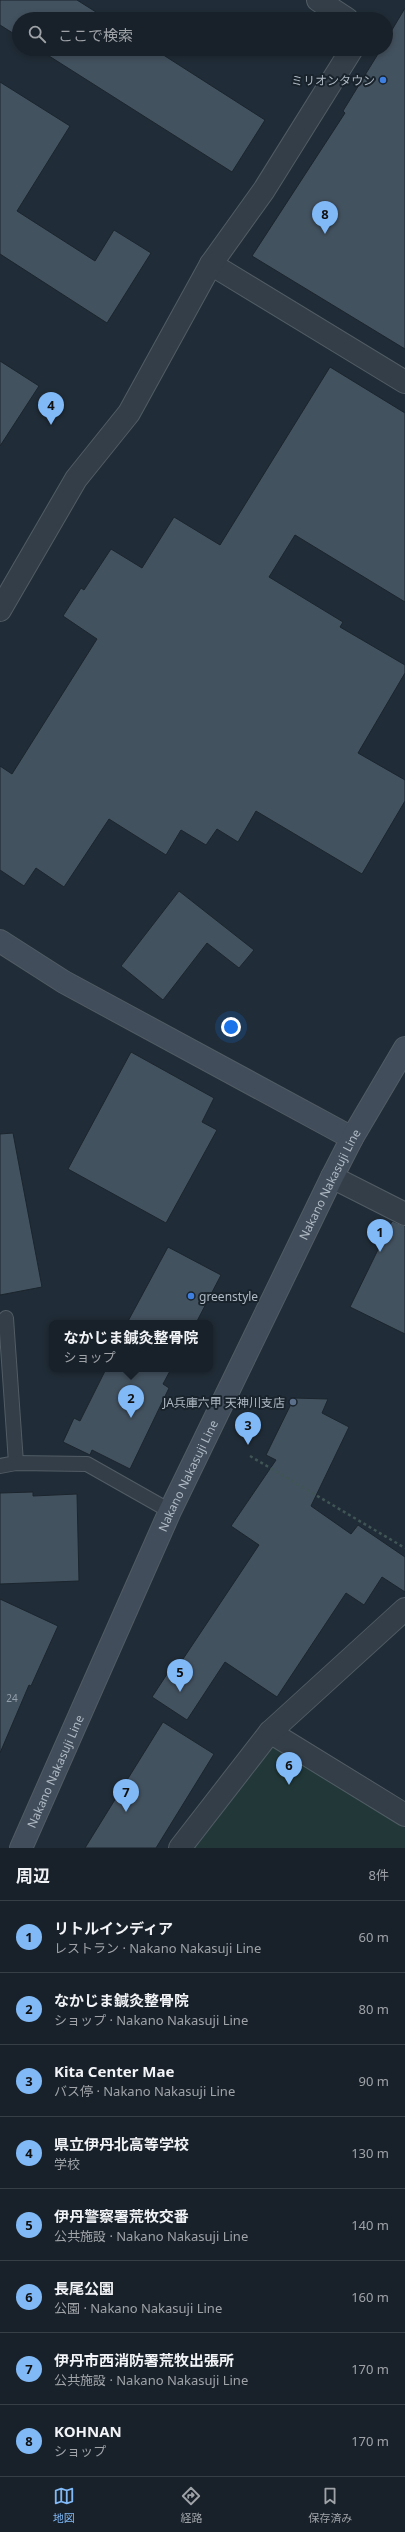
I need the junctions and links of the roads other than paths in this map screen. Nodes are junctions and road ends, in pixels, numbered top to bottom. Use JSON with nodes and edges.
{"nodes":[{"id":1,"x":318,"y":0,"type":"edge"},
{"id":2,"x":336,"y":12,"type":"edge"},
{"id":3,"x":348,"y":56,"type":"edge"},
{"id":4,"x":211,"y":264,"type":"junction"},
{"id":5,"x":405,"y":382,"type":"edge"},
{"id":6,"x":0,"y":610,"type":"edge"},
{"id":7,"x":0,"y":941,"type":"edge"},
{"id":8,"x":405,"y":1048,"type":"edge"},
{"id":9,"x":352,"y":1138,"type":"junction"},
{"id":10,"x":332,"y":1177,"type":"junction"},
{"id":11,"x":405,"y":1214,"type":"edge"},
{"id":12,"x":6,"y":1318,"type":"dead end"},
{"id":13,"x":16,"y":1463,"type":"junction"},
{"id":14,"x":0,"y":1466,"type":"edge"},
{"id":15,"x":170,"y":1511,"type":"junction"},
{"id":16,"x":405,"y":1609,"type":"edge"},
{"id":17,"x":270,"y":1732,"type":"junction"},
{"id":18,"x":405,"y":1815,"type":"edge"},
{"id":19,"x":21,"y":1848,"type":"edge"},
{"id":20,"x":180,"y":1848,"type":"edge"}],
"edges":[{"from":1,"to":2,"type":"street"},
{"from":3,"to":4,"type":"street"},
{"from":4,"to":5,"type":"street"},
{"from":4,"to":6,"type":"street"},
{"from":7,"to":9,"type":"main road"},
{"from":8,"to":9,"type":"main road","name":"Nakano Nakasuji Line"},
{"from":9,"to":10,"type":"main road","name":"Nakano Nakasuji Line"},
{"from":10,"to":11,"type":"street"},
{"from":10,"to":15,"type":"main road","name":"Nakano Nakasuji Line"},
{"from":12,"to":13,"type":"lane"},
{"from":13,"to":14,"type":"lane"},
{"from":13,"to":15,"type":"lane"},
{"from":15,"to":19,"type":"main road","name":"Nakano Nakasuji Line"},
{"from":16,"to":17,"type":"street"},
{"from":17,"to":18,"type":"street"},
{"from":17,"to":20,"type":"street"}]}
